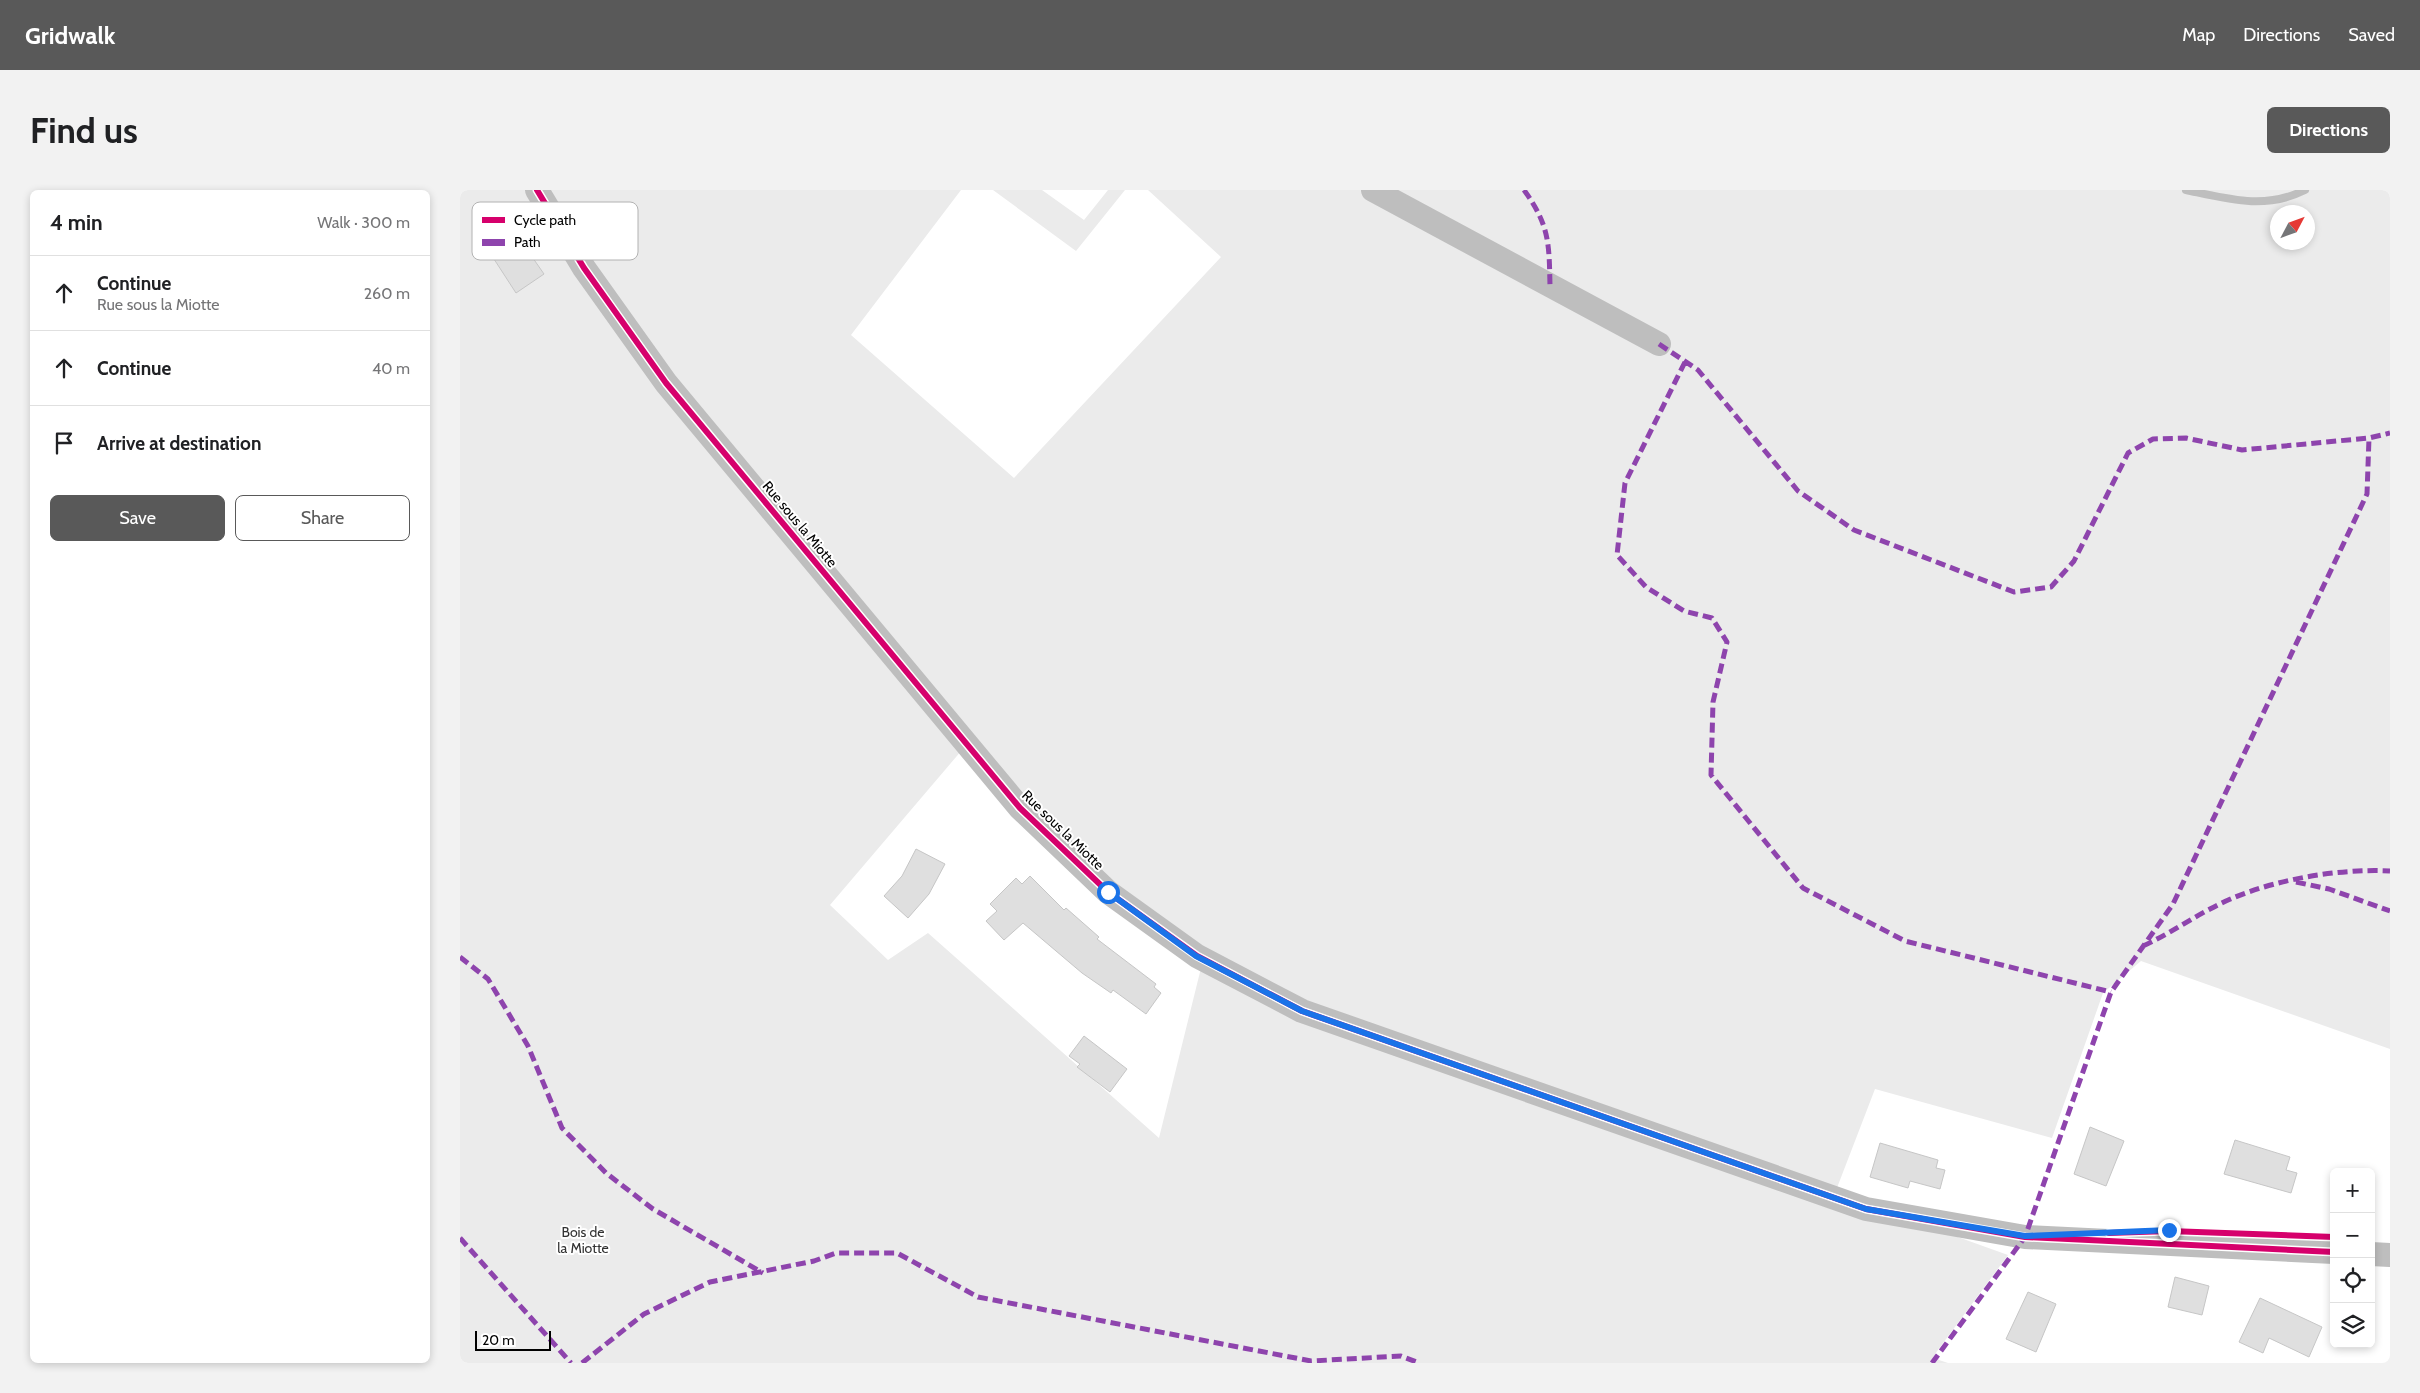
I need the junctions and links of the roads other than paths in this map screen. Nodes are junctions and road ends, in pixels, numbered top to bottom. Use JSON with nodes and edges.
{"nodes":[{"id":1,"x":537,"y":190,"type":"edge"},
{"id":2,"x":1373,"y":190,"type":"edge"},
{"id":3,"x":544,"y":202,"type":"edge"},
{"id":4,"x":579,"y":260,"type":"edge"},
{"id":5,"x":1658,"y":344,"type":"dead end"},
{"id":6,"x":2330,"y":1252,"type":"edge"},
{"id":7,"x":2375,"y":1254,"type":"edge"},
{"id":8,"x":2390,"y":1255,"type":"edge"}],
"edges":[{"from":1,"to":3,"type":"street","name":"Rue sous la Miotte"},
{"from":2,"to":5,"type":"street"},
{"from":4,"to":6,"type":"street","name":"Rue sous la Miotte"},
{"from":7,"to":8,"type":"street"}]}
